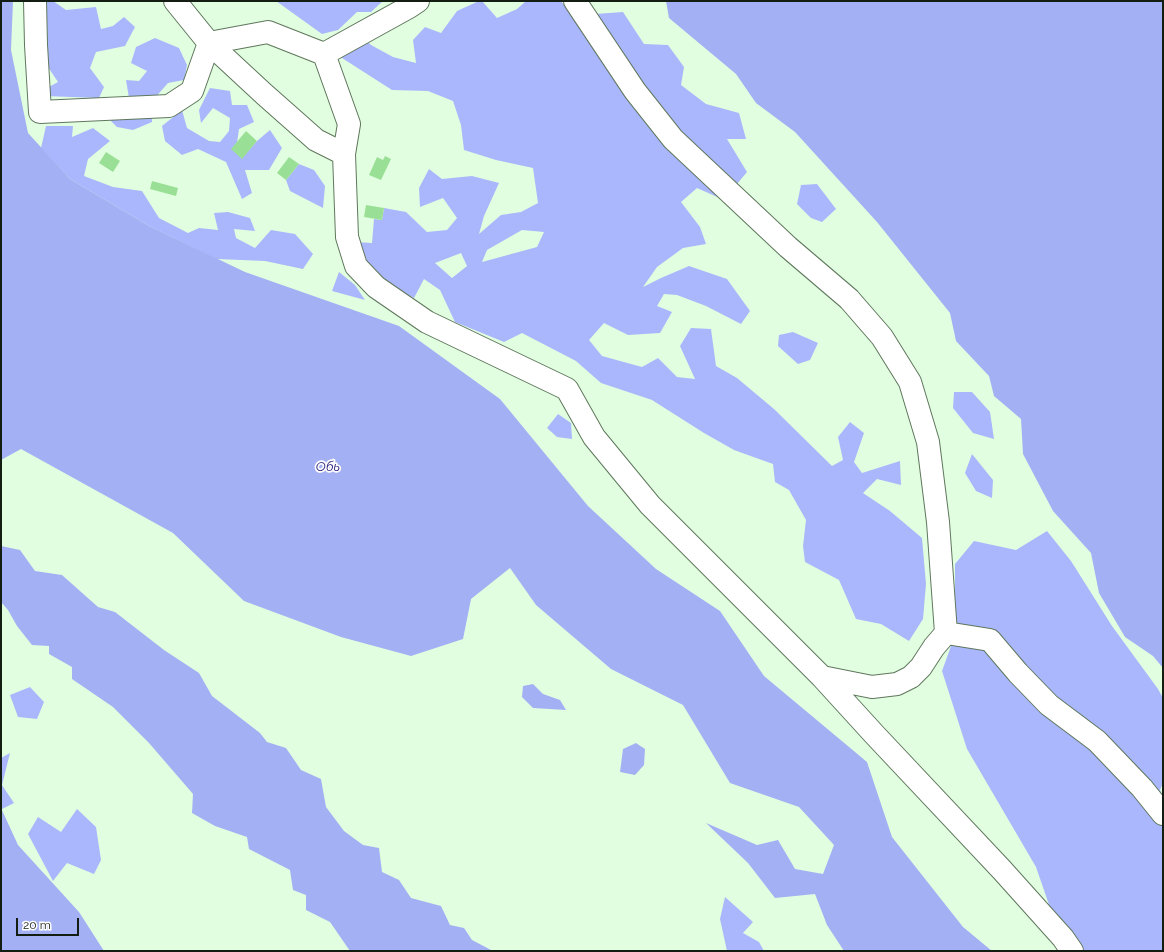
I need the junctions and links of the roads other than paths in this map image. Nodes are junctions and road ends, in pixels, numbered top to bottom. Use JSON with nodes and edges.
{"nodes":[{"id":1,"x":35,"y":1,"type":"edge"},
{"id":2,"x":175,"y":1,"type":"edge"},
{"id":3,"x":418,"y":1,"type":"edge"},
{"id":4,"x":575,"y":1,"type":"edge"},
{"id":5,"x":209,"y":43,"type":"junction"},
{"id":6,"x":324,"y":54,"type":"junction"},
{"id":7,"x":344,"y":154,"type":"junction"},
{"id":8,"x":946,"y":633,"type":"junction"},
{"id":9,"x":822,"y":677,"type":"junction"},
{"id":10,"x":1163,"y":814,"type":"edge"},
{"id":11,"x":1072,"y":951,"type":"edge"}],
"edges":[{"from":1,"to":5,"type":"lane"},
{"from":2,"to":5,"type":"lane"},
{"from":3,"to":6,"type":"lane"},
{"from":4,"to":8,"type":"lane"},
{"from":5,"to":6,"type":"lane"},
{"from":5,"to":7,"type":"lane"},
{"from":6,"to":7,"type":"lane"},
{"from":7,"to":9,"type":"lane"},
{"from":8,"to":9,"type":"lane"},
{"from":8,"to":10,"type":"lane"},
{"from":9,"to":11,"type":"lane"}]}
